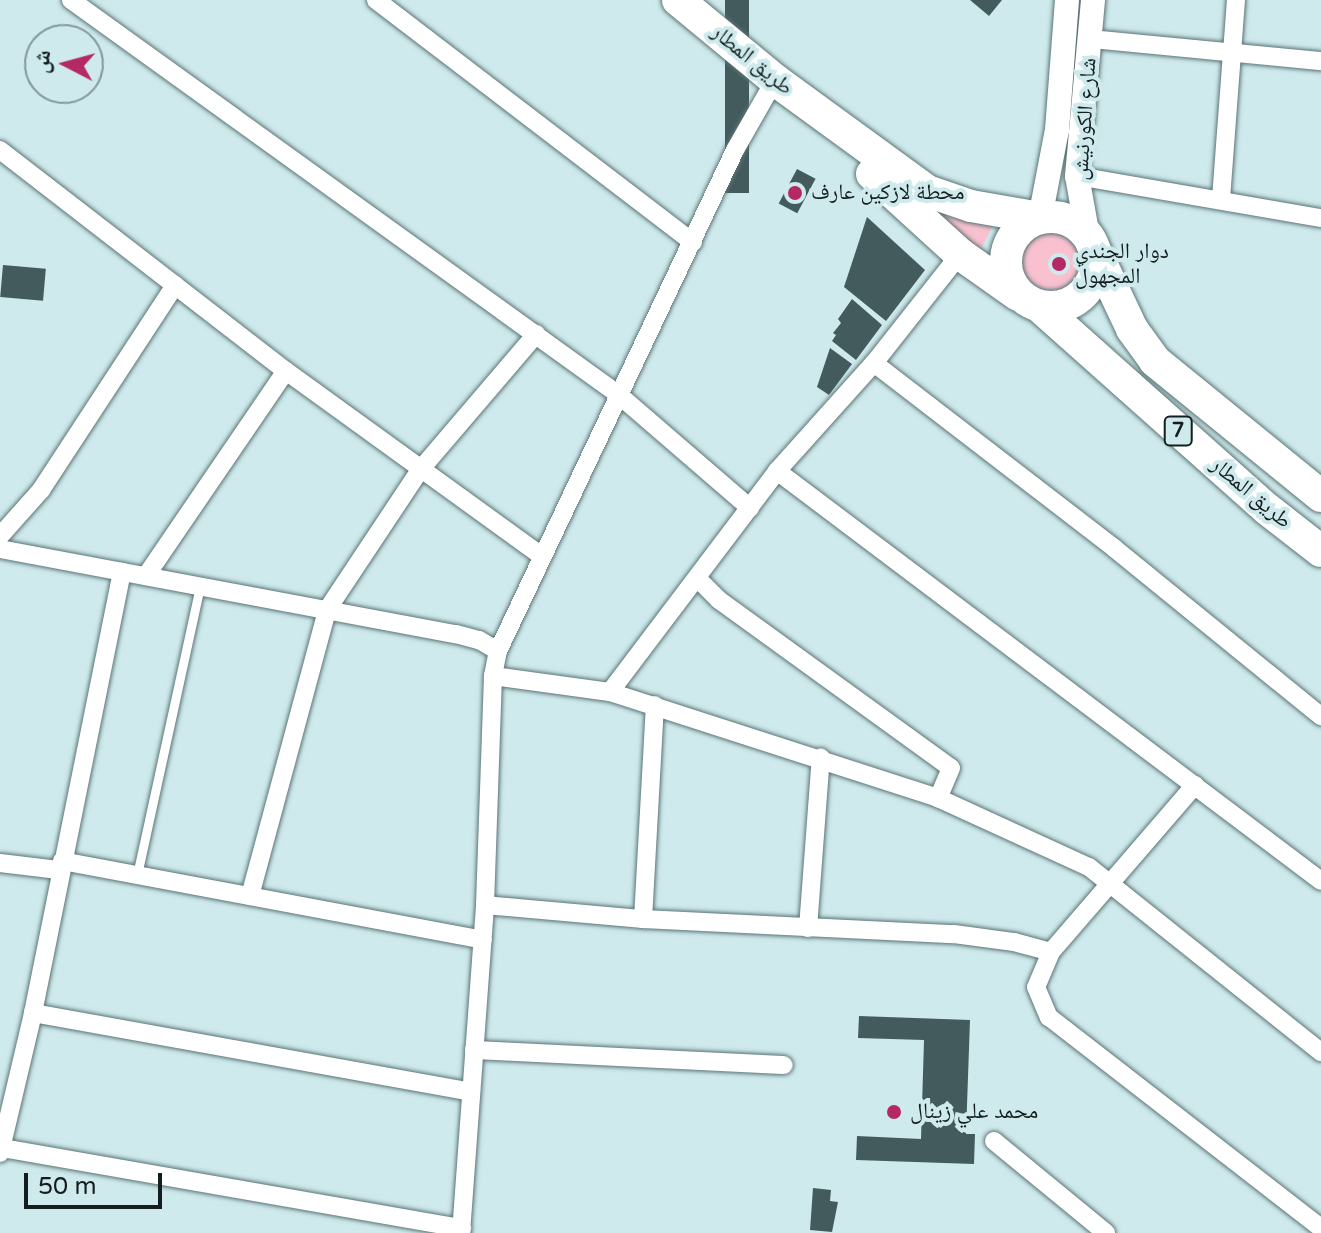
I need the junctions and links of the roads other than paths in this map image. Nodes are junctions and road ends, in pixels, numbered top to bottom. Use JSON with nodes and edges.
{"nodes":[{"id":1,"x":71,"y":0,"type":"edge"},
{"id":2,"x":376,"y":0,"type":"edge"},
{"id":3,"x":678,"y":0,"type":"edge"},
{"id":4,"x":1067,"y":0,"type":"edge"},
{"id":5,"x":1093,"y":0,"type":"edge"},
{"id":6,"x":1236,"y":0,"type":"edge"},
{"id":7,"x":1091,"y":39,"type":"junction"},
{"id":8,"x":1233,"y":53,"type":"junction"},
{"id":9,"x":1321,"y":61,"type":"edge"},
{"id":10,"x":775,"y":80,"type":"junction"},
{"id":11,"x":827,"y":119,"type":"junction"},
{"id":12,"x":1,"y":153,"type":"edge"},
{"id":13,"x":1077,"y":176,"type":"junction"},
{"id":14,"x":1221,"y":199,"type":"junction"},
{"id":15,"x":1040,"y":218,"type":"junction"},
{"id":16,"x":1321,"y":218,"type":"edge"},
{"id":17,"x":1090,"y":240,"type":"junction"},
{"id":18,"x":693,"y":242,"type":"junction"},
{"id":19,"x":960,"y":254,"type":"junction"},
{"id":20,"x":175,"y":285,"type":"junction"},
{"id":21,"x":1032,"y":303,"type":"junction"},
{"id":22,"x":536,"y":334,"type":"junction"},
{"id":23,"x":874,"y":363,"type":"junction"},
{"id":24,"x":286,"y":371,"type":"junction"},
{"id":25,"x":619,"y":395,"type":"junction"},
{"id":26,"x":420,"y":470,"type":"junction"},
{"id":27,"x":777,"y":471,"type":"junction"},
{"id":28,"x":1318,"y":486,"type":"edge"},
{"id":29,"x":750,"y":508,"type":"junction"},
{"id":30,"x":0,"y":536,"type":"edge"},
{"id":31,"x":0,"y":549,"type":"edge"},
{"id":32,"x":1321,"y":551,"type":"edge"},
{"id":33,"x":542,"y":556,"type":"junction"},
{"id":34,"x":122,"y":572,"type":"junction"},
{"id":35,"x":146,"y":576,"type":"junction"},
{"id":36,"x":697,"y":578,"type":"junction"},
{"id":37,"x":200,"y":586,"type":"junction"},
{"id":38,"x":327,"y":610,"type":"junction"},
{"id":39,"x":498,"y":651,"type":"junction"},
{"id":40,"x":493,"y":676,"type":"junction"},
{"id":41,"x":610,"y":692,"type":"junction"},
{"id":42,"x":655,"y":705,"type":"junction"},
{"id":43,"x":1321,"y":716,"type":"edge"},
{"id":44,"x":821,"y":757,"type":"junction"},
{"id":45,"x":1195,"y":785,"type":"junction"},
{"id":46,"x":938,"y":798,"type":"junction"},
{"id":47,"x":0,"y":863,"type":"edge"},
{"id":48,"x":61,"y":865,"type":"junction"},
{"id":49,"x":137,"y":875,"type":"junction"},
{"id":50,"x":1321,"y":881,"type":"edge"},
{"id":51,"x":1110,"y":884,"type":"junction"},
{"id":52,"x":250,"y":896,"type":"junction"},
{"id":53,"x":485,"y":905,"type":"junction"},
{"id":54,"x":643,"y":919,"type":"junction"},
{"id":55,"x":808,"y":928,"type":"junction"},
{"id":56,"x":483,"y":940,"type":"junction"},
{"id":57,"x":1051,"y":952,"type":"junction"},
{"id":58,"x":33,"y":1013,"type":"junction"},
{"id":59,"x":474,"y":1050,"type":"junction"},
{"id":60,"x":1321,"y":1052,"type":"edge"},
{"id":61,"x":784,"y":1065,"type":"dead end"},
{"id":62,"x":471,"y":1092,"type":"junction"},
{"id":63,"x":994,"y":1141,"type":"dead end"},
{"id":64,"x":1,"y":1150,"type":"edge"},
{"id":65,"x":1321,"y":1228,"type":"edge"},
{"id":66,"x":461,"y":1231,"type":"edge"},
{"id":67,"x":1106,"y":1233,"type":"edge"}],
"edges":[{"from":1,"to":22,"type":"street"},
{"from":2,"to":18,"type":"street"},
{"from":3,"to":10,"type":"highway","name":"طريق المطار","number":"7"},
{"from":4,"to":15,"type":"street","name":"شارع الكورنيش"},
{"from":5,"to":7,"type":"street","name":"شارع الكورنيش"},
{"from":6,"to":8,"type":"street"},
{"from":7,"to":8,"type":"street"},
{"from":7,"to":13,"type":"street","name":"شارع الكورنيش"},
{"from":8,"to":9,"type":"street"},
{"from":8,"to":14,"type":"street"},
{"from":10,"to":11,"type":"highway","name":"طريق المطار","number":"7"},
{"from":10,"to":18,"type":"street"},
{"from":11,"to":15,"type":"highway","name":"طريق المطار","number":"7"},
{"from":11,"to":19,"type":"highway","name":"طريق المطار","number":"7"},
{"from":12,"to":20,"type":"street"},
{"from":13,"to":14,"type":"street"},
{"from":13,"to":17,"type":"street","name":"شارع الكورنيش"},
{"from":14,"to":16,"type":"street"},
{"from":15,"to":17,"type":"highway"},
{"from":15,"to":21,"type":"highway"},
{"from":17,"to":21,"type":"highway"},
{"from":17,"to":28,"type":"highway","number":"7"},
{"from":18,"to":25,"type":"street"},
{"from":19,"to":21,"type":"highway","name":"طريق المطار","number":"7"},
{"from":19,"to":23,"type":"street"},
{"from":20,"to":24,"type":"street"},
{"from":20,"to":30,"type":"street"},
{"from":21,"to":32,"type":"highway","name":"طريق المطار","number":"7"},
{"from":22,"to":25,"type":"street"},
{"from":22,"to":26,"type":"street"},
{"from":23,"to":27,"type":"street"},
{"from":23,"to":43,"type":"street"},
{"from":24,"to":26,"type":"street"},
{"from":24,"to":35,"type":"street"},
{"from":25,"to":29,"type":"street"},
{"from":25,"to":33,"type":"street"},
{"from":26,"to":33,"type":"street"},
{"from":26,"to":38,"type":"street"},
{"from":27,"to":29,"type":"street"},
{"from":27,"to":45,"type":"street"},
{"from":29,"to":36,"type":"street"},
{"from":31,"to":34,"type":"street"},
{"from":33,"to":39,"type":"street"},
{"from":34,"to":35,"type":"street"},
{"from":34,"to":48,"type":"street"},
{"from":35,"to":37,"type":"street"},
{"from":36,"to":41,"type":"street"},
{"from":36,"to":46,"type":"street"},
{"from":37,"to":38,"type":"street"},
{"from":37,"to":49,"type":"lane"},
{"from":38,"to":39,"type":"street"},
{"from":38,"to":52,"type":"street"},
{"from":39,"to":40,"type":"street"},
{"from":40,"to":41,"type":"street"},
{"from":40,"to":53,"type":"street"},
{"from":41,"to":42,"type":"street"},
{"from":42,"to":44,"type":"street"},
{"from":42,"to":54,"type":"street"},
{"from":44,"to":46,"type":"street"},
{"from":44,"to":55,"type":"street"},
{"from":45,"to":50,"type":"street"},
{"from":45,"to":51,"type":"street"},
{"from":46,"to":51,"type":"street"},
{"from":47,"to":48,"type":"street"},
{"from":48,"to":49,"type":"street"},
{"from":48,"to":58,"type":"street"},
{"from":49,"to":52,"type":"street"},
{"from":51,"to":57,"type":"street"},
{"from":51,"to":60,"type":"street"},
{"from":52,"to":56,"type":"street"},
{"from":53,"to":54,"type":"street"},
{"from":53,"to":56,"type":"street"},
{"from":54,"to":55,"type":"street"},
{"from":55,"to":57,"type":"street"},
{"from":56,"to":59,"type":"street"},
{"from":57,"to":65,"type":"street"},
{"from":58,"to":62,"type":"street"},
{"from":58,"to":64,"type":"street"},
{"from":59,"to":61,"type":"street"},
{"from":59,"to":62,"type":"street"},
{"from":62,"to":66,"type":"street"},
{"from":63,"to":67,"type":"street"},
{"from":64,"to":66,"type":"street"}]}
